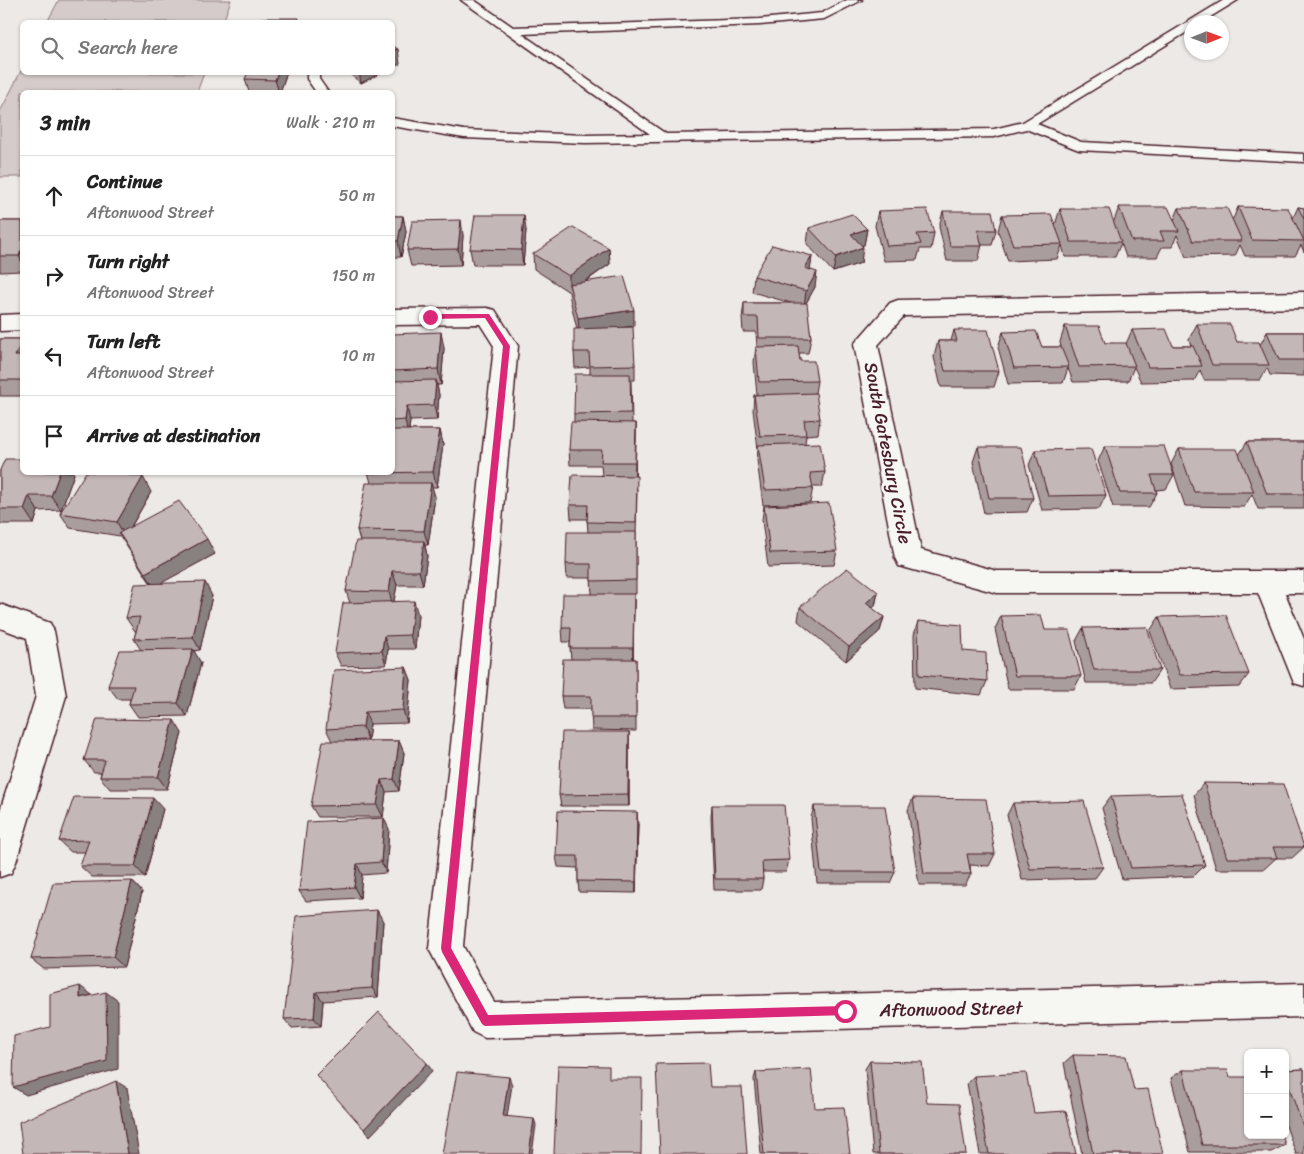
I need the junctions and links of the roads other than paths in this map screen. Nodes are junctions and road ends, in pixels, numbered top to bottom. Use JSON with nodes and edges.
{"nodes":[{"id":1,"x":467,"y":0,"type":"edge"},
{"id":2,"x":856,"y":0,"type":"edge"},
{"id":3,"x":1232,"y":0,"type":"edge"},
{"id":4,"x":1207,"y":15,"type":"edge"},
{"id":5,"x":1184,"y":29,"type":"edge"},
{"id":6,"x":510,"y":31,"type":"junction"},
{"id":7,"x":313,"y":75,"type":"edge"},
{"id":8,"x":321,"y":90,"type":"edge"},
{"id":9,"x":395,"y":122,"type":"edge"},
{"id":10,"x":1027,"y":125,"type":"junction"},
{"id":11,"x":662,"y":137,"type":"junction"},
{"id":12,"x":1304,"y":158,"type":"edge"},
{"id":13,"x":1304,"y":300,"type":"edge"},
{"id":14,"x":395,"y":317,"type":"edge"},
{"id":15,"x":20,"y":322,"type":"edge"},
{"id":16,"x":0,"y":323,"type":"edge"},
{"id":17,"x":1267,"y":582,"type":"junction"},
{"id":18,"x":1304,"y":582,"type":"edge"},
{"id":19,"x":0,"y":616,"type":"edge"},
{"id":20,"x":1304,"y":674,"type":"edge"},
{"id":21,"x":0,"y":862,"type":"edge"},
{"id":22,"x":1304,"y":1000,"type":"edge"}],
"edges":[{"from":1,"to":6,"type":"lane"},
{"from":2,"to":6,"type":"lane"},
{"from":3,"to":4,"type":"lane"},
{"from":5,"to":10,"type":"lane"},
{"from":6,"to":11,"type":"lane"},
{"from":7,"to":8,"type":"lane"},
{"from":9,"to":11,"type":"lane"},
{"from":10,"to":11,"type":"lane"},
{"from":10,"to":12,"type":"lane"},
{"from":13,"to":17,"type":"street","name":"South Gatesbury Circle"},
{"from":14,"to":22,"type":"street","name":"Aftonwood Street"},
{"from":15,"to":16,"type":"street"},
{"from":17,"to":18,"type":"street","name":"South Gatesbury Circle"},
{"from":17,"to":20,"type":"street"},
{"from":19,"to":21,"type":"street"}]}
